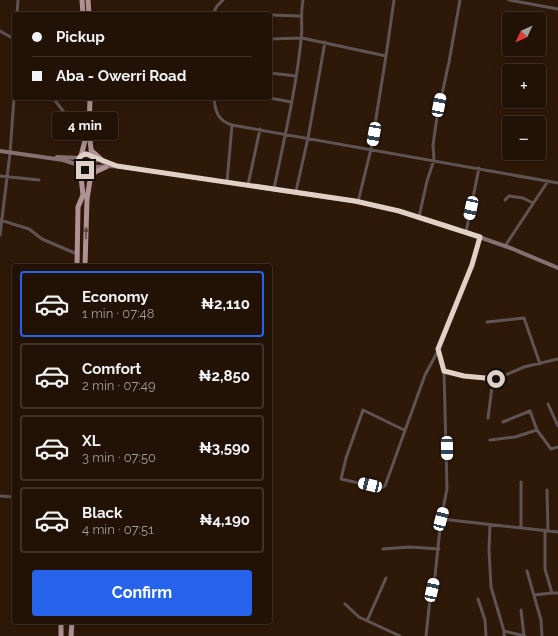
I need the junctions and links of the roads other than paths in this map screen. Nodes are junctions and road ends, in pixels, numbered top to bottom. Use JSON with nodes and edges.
{"nodes":[{"id":1,"x":18,"y":0,"type":"edge"},
{"id":2,"x":82,"y":0,"type":"edge"},
{"id":3,"x":88,"y":0,"type":"edge"},
{"id":4,"x":223,"y":0,"type":"edge"},
{"id":5,"x":303,"y":0,"type":"edge"},
{"id":6,"x":394,"y":0,"type":"edge"},
{"id":7,"x":460,"y":0,"type":"edge"},
{"id":8,"x":509,"y":0,"type":"edge"},
{"id":9,"x":535,"y":0,"type":"edge"},
{"id":10,"x":535,"y":5,"type":"junction"},
{"id":11,"x":558,"y":9,"type":"edge"},
{"id":12,"x":17,"y":12,"type":"edge"},
{"id":13,"x":83,"y":12,"type":"edge"},
{"id":14,"x":89,"y":12,"type":"edge"},
{"id":15,"x":214,"y":12,"type":"edge"},
{"id":16,"x":272,"y":15,"type":"edge"},
{"id":17,"x":300,"y":16,"type":"junction"},
{"id":18,"x":0,"y":31,"type":"edge"},
{"id":19,"x":12,"y":38,"type":"edge"},
{"id":20,"x":302,"y":38,"type":"junction"},
{"id":21,"x":272,"y":39,"type":"edge"},
{"id":22,"x":324,"y":42,"type":"junction"},
{"id":23,"x":386,"y":56,"type":"junction"},
{"id":24,"x":272,"y":73,"type":"edge"},
{"id":25,"x":296,"y":76,"type":"junction"},
{"id":26,"x":272,"y":98,"type":"edge"},
{"id":27,"x":14,"y":100,"type":"edge"},
{"id":28,"x":54,"y":100,"type":"edge"},
{"id":29,"x":90,"y":100,"type":"edge"},
{"id":30,"x":214,"y":100,"type":"edge"},
{"id":31,"x":291,"y":102,"type":"junction"},
{"id":32,"x":89,"y":124,"type":"junction"},
{"id":33,"x":232,"y":124,"type":"junction"},
{"id":34,"x":260,"y":129,"type":"junction"},
{"id":35,"x":86,"y":134,"type":"junction"},
{"id":36,"x":285,"y":134,"type":"junction"},
{"id":37,"x":308,"y":138,"type":"junction"},
{"id":38,"x":371,"y":149,"type":"junction"},
{"id":39,"x":91,"y":150,"type":"junction"},
{"id":40,"x":0,"y":151,"type":"edge"},
{"id":41,"x":10,"y":153,"type":"junction"},
{"id":42,"x":80,"y":157,"type":"junction"},
{"id":43,"x":92,"y":157,"type":"junction"},
{"id":44,"x":42,"y":158,"type":"junction"},
{"id":45,"x":434,"y":160,"type":"junction"},
{"id":46,"x":103,"y":161,"type":"junction"},
{"id":47,"x":80,"y":166,"type":"junction"},
{"id":48,"x":117,"y":166,"type":"junction"},
{"id":49,"x":92,"y":167,"type":"junction"},
{"id":50,"x":106,"y":167,"type":"junction"},
{"id":51,"x":479,"y":168,"type":"junction"},
{"id":52,"x":0,"y":176,"type":"edge"},
{"id":53,"x":6,"y":177,"type":"junction"},
{"id":54,"x":39,"y":180,"type":"dead end"},
{"id":55,"x":548,"y":181,"type":"junction"},
{"id":56,"x":227,"y":182,"type":"junction"},
{"id":57,"x":558,"y":183,"type":"edge"},
{"id":58,"x":88,"y":184,"type":"junction"},
{"id":59,"x":248,"y":185,"type":"junction"},
{"id":60,"x":274,"y":189,"type":"junction"},
{"id":61,"x":296,"y":191,"type":"junction"},
{"id":62,"x":505,"y":200,"type":"dead end"},
{"id":63,"x":358,"y":202,"type":"junction"},
{"id":64,"x":533,"y":203,"type":"junction"},
{"id":65,"x":419,"y":217,"type":"junction"},
{"id":66,"x":1,"y":220,"type":"edge"},
{"id":67,"x":466,"y":232,"type":"junction"},
{"id":68,"x":0,"y":235,"type":"edge"},
{"id":69,"x":480,"y":237,"type":"junction"},
{"id":70,"x":506,"y":246,"type":"junction"},
{"id":71,"x":77,"y":254,"type":"junction"},
{"id":72,"x":77,"y":264,"type":"edge"},
{"id":73,"x":85,"y":264,"type":"edge"},
{"id":74,"x":558,"y":267,"type":"edge"},
{"id":75,"x":487,"y":322,"type":"dead end"},
{"id":76,"x":438,"y":349,"type":"junction"},
{"id":77,"x":558,"y":359,"type":"edge"},
{"id":78,"x":540,"y":364,"type":"junction"},
{"id":79,"x":444,"y":371,"type":"junction"},
{"id":80,"x":493,"y":379,"type":"junction"},
{"id":81,"x":548,"y":404,"type":"dead end"},
{"id":82,"x":488,"y":418,"type":"dead end"},
{"id":83,"x":503,"y":422,"type":"dead end"},
{"id":84,"x":558,"y":426,"type":"edge"},
{"id":85,"x":404,"y":430,"type":"junction"},
{"id":86,"x":537,"y":430,"type":"junction"},
{"id":87,"x":490,"y":440,"type":"dead end"},
{"id":88,"x":558,"y":447,"type":"edge"},
{"id":89,"x":521,"y":482,"type":"dead end"},
{"id":90,"x":547,"y":490,"type":"dead end"},
{"id":91,"x":0,"y":496,"type":"edge"},
{"id":92,"x":12,"y":497,"type":"edge"},
{"id":93,"x":441,"y":519,"type":"junction"},
{"id":94,"x":490,"y":525,"type":"junction"},
{"id":95,"x":520,"y":528,"type":"junction"},
{"id":96,"x":547,"y":531,"type":"junction"},
{"id":97,"x":558,"y":532,"type":"edge"},
{"id":98,"x":383,"y":549,"type":"dead end"},
{"id":99,"x":439,"y":549,"type":"junction"},
{"id":100,"x":527,"y":571,"type":"dead end"},
{"id":101,"x":386,"y":578,"type":"dead end"},
{"id":102,"x":552,"y":593,"type":"junction"},
{"id":103,"x":558,"y":593,"type":"edge"},
{"id":104,"x":534,"y":595,"type":"junction"},
{"id":105,"x":478,"y":599,"type":"dead end"},
{"id":106,"x":345,"y":604,"type":"dead end"},
{"id":107,"x":520,"y":610,"type":"dead end"},
{"id":108,"x":366,"y":622,"type":"junction"},
{"id":109,"x":62,"y":624,"type":"edge"},
{"id":110,"x":72,"y":624,"type":"edge"},
{"id":111,"x":504,"y":631,"type":"junction"},
{"id":112,"x":390,"y":632,"type":"junction"},
{"id":113,"x":61,"y":636,"type":"edge"},
{"id":114,"x":71,"y":636,"type":"edge"},
{"id":115,"x":388,"y":636,"type":"edge"},
{"id":116,"x":400,"y":636,"type":"edge"},
{"id":117,"x":426,"y":636,"type":"edge"},
{"id":118,"x":486,"y":636,"type":"edge"},
{"id":119,"x":504,"y":636,"type":"edge"},
{"id":120,"x":524,"y":636,"type":"edge"},
{"id":121,"x":542,"y":636,"type":"edge"}],
"edges":[{"from":1,"to":12,"type":"street"},
{"from":2,"to":13,"type":"highway"},
{"from":3,"to":14,"type":"highway"},
{"from":4,"to":15,"type":"street"},
{"from":5,"to":17,"type":"street"},
{"from":6,"to":23,"type":"street"},
{"from":7,"to":45,"type":"street"},
{"from":8,"to":10,"type":"street"},
{"from":9,"to":10,"type":"street"},
{"from":10,"to":11,"type":"street"},
{"from":16,"to":17,"type":"street"},
{"from":17,"to":20,"type":"street"},
{"from":18,"to":19,"type":"street"},
{"from":20,"to":21,"type":"street"},
{"from":20,"to":22,"type":"street"},
{"from":20,"to":25,"type":"street"},
{"from":22,"to":23,"type":"street"},
{"from":22,"to":37,"type":"street"},
{"from":23,"to":38,"type":"street"},
{"from":24,"to":25,"type":"street"},
{"from":25,"to":31,"type":"street"},
{"from":26,"to":31,"type":"street"},
{"from":27,"to":41,"type":"street"},
{"from":28,"to":35,"type":"street"},
{"from":29,"to":32,"type":"highway"},
{"from":30,"to":33,"type":"street"},
{"from":31,"to":36,"type":"street"},
{"from":32,"to":35,"type":"highway"},
{"from":32,"to":39,"type":"highway"},
{"from":33,"to":34,"type":"street"},
{"from":33,"to":56,"type":"street"},
{"from":34,"to":36,"type":"street"},
{"from":34,"to":59,"type":"street"},
{"from":35,"to":42,"type":"highway"},
{"from":36,"to":37,"type":"street"},
{"from":36,"to":60,"type":"street"},
{"from":37,"to":38,"type":"street"},
{"from":37,"to":61,"type":"street"},
{"from":38,"to":45,"type":"street"},
{"from":38,"to":63,"type":"street"},
{"from":39,"to":43,"type":"highway"},
{"from":39,"to":46,"type":"highway"},
{"from":40,"to":41,"type":"main road"},
{"from":41,"to":44,"type":"main road"},
{"from":41,"to":53,"type":"street"},
{"from":42,"to":43,"type":"highway"},
{"from":42,"to":44,"type":"main road"},
{"from":42,"to":47,"type":"highway"},
{"from":43,"to":46,"type":"main road"},
{"from":43,"to":49,"type":"highway"},
{"from":44,"to":47,"type":"main road"},
{"from":45,"to":51,"type":"street"},
{"from":45,"to":65,"type":"street"},
{"from":46,"to":48,"type":"main road"},
{"from":47,"to":49,"type":"highway"},
{"from":47,"to":71,"type":"highway"},
{"from":48,"to":50,"type":"main road"},
{"from":48,"to":56,"type":"main road"},
{"from":49,"to":50,"type":"main road"},
{"from":49,"to":58,"type":"highway"},
{"from":50,"to":58,"type":"highway"},
{"from":51,"to":55,"type":"street"},
{"from":51,"to":67,"type":"street"},
{"from":52,"to":53,"type":"street"},
{"from":53,"to":54,"type":"street"},
{"from":53,"to":66,"type":"street"},
{"from":55,"to":57,"type":"street"},
{"from":55,"to":64,"type":"street"},
{"from":56,"to":59,"type":"main road"},
{"from":73,"to":58,"type":"highway","one_way":true},
{"from":59,"to":60,"type":"main road"},
{"from":60,"to":61,"type":"main road"},
{"from":61,"to":63,"type":"main road"},
{"from":62,"to":64,"type":"street"},
{"from":63,"to":65,"type":"main road"},
{"from":64,"to":70,"type":"street"},
{"from":65,"to":67,"type":"main road"},
{"from":66,"to":68,"type":"street"},
{"from":66,"to":71,"type":"street"},
{"from":67,"to":69,"type":"main road"},
{"from":69,"to":70,"type":"main road"},
{"from":69,"to":76,"type":"street"},
{"from":70,"to":74,"type":"main road"},
{"from":71,"to":72,"type":"highway"},
{"from":75,"to":78,"type":"street"},
{"from":76,"to":79,"type":"street"},
{"from":76,"to":85,"type":"street"},
{"from":77,"to":78,"type":"street"},
{"from":78,"to":80,"type":"street"},
{"from":79,"to":80,"type":"street"},
{"from":79,"to":93,"type":"street"},
{"from":80,"to":82,"type":"street"},
{"from":81,"to":84,"type":"street"},
{"from":83,"to":86,"type":"street"},
{"from":85,"to":85,"type":"street"},
{"from":86,"to":87,"type":"street"},
{"from":86,"to":88,"type":"street"},
{"from":89,"to":95,"type":"street"},
{"from":90,"to":96,"type":"street"},
{"from":91,"to":92,"type":"street"},
{"from":93,"to":94,"type":"street"},
{"from":93,"to":99,"type":"street"},
{"from":94,"to":95,"type":"street"},
{"from":94,"to":111,"type":"street"},
{"from":95,"to":96,"type":"street"},
{"from":96,"to":97,"type":"street"},
{"from":96,"to":102,"type":"street"},
{"from":98,"to":99,"type":"street"},
{"from":99,"to":117,"type":"street"},
{"from":100,"to":104,"type":"street"},
{"from":101,"to":108,"type":"street"},
{"from":102,"to":103,"type":"street"},
{"from":102,"to":104,"type":"street"},
{"from":104,"to":121,"type":"street"},
{"from":105,"to":118,"type":"street"},
{"from":106,"to":108,"type":"street"},
{"from":107,"to":120,"type":"street"},
{"from":108,"to":112,"type":"street"},
{"from":109,"to":113,"type":"highway"},
{"from":110,"to":114,"type":"highway"},
{"from":111,"to":119,"type":"street"},
{"from":111,"to":120,"type":"street"},
{"from":112,"to":115,"type":"street"},
{"from":112,"to":116,"type":"street"}]}
